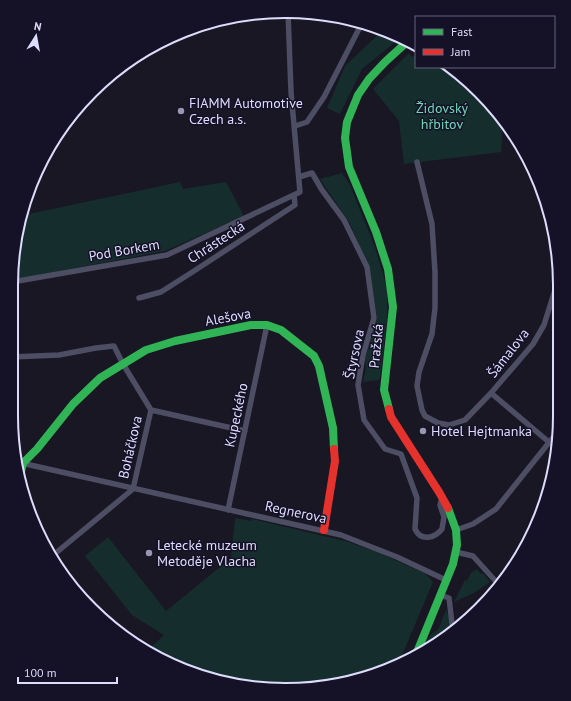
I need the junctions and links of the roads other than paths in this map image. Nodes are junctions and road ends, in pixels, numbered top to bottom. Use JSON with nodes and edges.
{"nodes":[{"id":1,"x":288,"y":18,"type":"edge"},
{"id":2,"x":359,"y":28,"type":"edge"},
{"id":3,"x":403,"y":46,"type":"edge"},
{"id":4,"x":295,"y":126,"type":"junction"},
{"id":5,"x":418,"y":162,"type":"dead end"},
{"id":6,"x":299,"y":177,"type":"junction"},
{"id":7,"x":294,"y":195,"type":"junction"},
{"id":8,"x":18,"y":281,"type":"edge"},
{"id":9,"x":553,"y":296,"type":"edge"},
{"id":10,"x":138,"y":298,"type":"dead end"},
{"id":11,"x":267,"y":325,"type":"junction"},
{"id":12,"x":18,"y":357,"type":"edge"},
{"id":13,"x":123,"y":364,"type":"junction"},
{"id":14,"x":491,"y":393,"type":"junction"},
{"id":15,"x":151,"y":410,"type":"junction"},
{"id":16,"x":245,"y":431,"type":"junction"},
{"id":17,"x":550,"y":442,"type":"joint"},
{"id":18,"x":22,"y":461,"type":"edge"},
{"id":19,"x":22,"y":464,"type":"edge"},
{"id":20,"x":133,"y":489,"type":"junction"},
{"id":21,"x":442,"y":497,"type":"junction"},
{"id":22,"x":228,"y":510,"type":"junction"},
{"id":23,"x":324,"y":530,"type":"junction"},
{"id":24,"x":456,"y":530,"type":"junction"},
{"id":25,"x":456,"y":552,"type":"junction"},
{"id":26,"x":56,"y":553,"type":"edge"},
{"id":27,"x":446,"y":580,"type":"junction"},
{"id":28,"x":496,"y":581,"type":"edge"},
{"id":29,"x":440,"y":595,"type":"junction"},
{"id":30,"x":453,"y":624,"type":"edge"},
{"id":31,"x":419,"y":647,"type":"edge"}],
"edges":[{"from":1,"to":4,"type":"street"},
{"from":2,"to":4,"type":"street"},
{"from":3,"to":21,"type":"street","name":"Pražská"},
{"from":4,"to":6,"type":"street"},
{"from":5,"to":14,"type":"street"},
{"from":6,"to":7,"type":"street","name":"Pod Borkem"},
{"from":6,"to":21,"type":"street","name":"Štyrsova"},
{"from":7,"to":8,"type":"street","name":"Pod Borkem"},
{"from":7,"to":10,"type":"street","name":"Chrástecká"},
{"from":9,"to":14,"type":"street","name":"Šámalova"},
{"from":11,"to":13,"type":"street","name":"Alešova"},
{"from":11,"to":16,"type":"street","name":"Kupeckého"},
{"from":11,"to":23,"type":"street","name":"Alešova"},
{"from":12,"to":13,"type":"street","name":"Boháčkova"},
{"from":13,"to":15,"type":"street","name":"Boháčkova"},
{"from":13,"to":18,"type":"street","name":"Alešova"},
{"from":14,"to":17,"type":"street","name":"Šámalova"},
{"from":15,"to":16,"type":"street","name":"Boháčkova"},
{"from":15,"to":20,"type":"street","name":"Boháčkova"},
{"from":16,"to":22,"type":"street","name":"Kupeckého"},
{"from":17,"to":24,"type":"street"},
{"from":19,"to":20,"type":"street","name":"Regnerova"},
{"from":20,"to":22,"type":"street","name":"Regnerova"},
{"from":20,"to":26,"type":"street"},
{"from":21,"to":24,"type":"street","name":"Pražská"},
{"from":22,"to":23,"type":"street","name":"Regnerova"},
{"from":23,"to":27,"type":"street","name":"Regnerova"},
{"from":24,"to":25,"type":"street","name":"Pražská"},
{"from":25,"to":27,"type":"street","name":"Pražská"},
{"from":25,"to":28,"type":"street"},
{"from":27,"to":29,"type":"street","name":"Pražská"},
{"from":29,"to":30,"type":"street"},
{"from":29,"to":31,"type":"street","name":"Pražská"}]}
